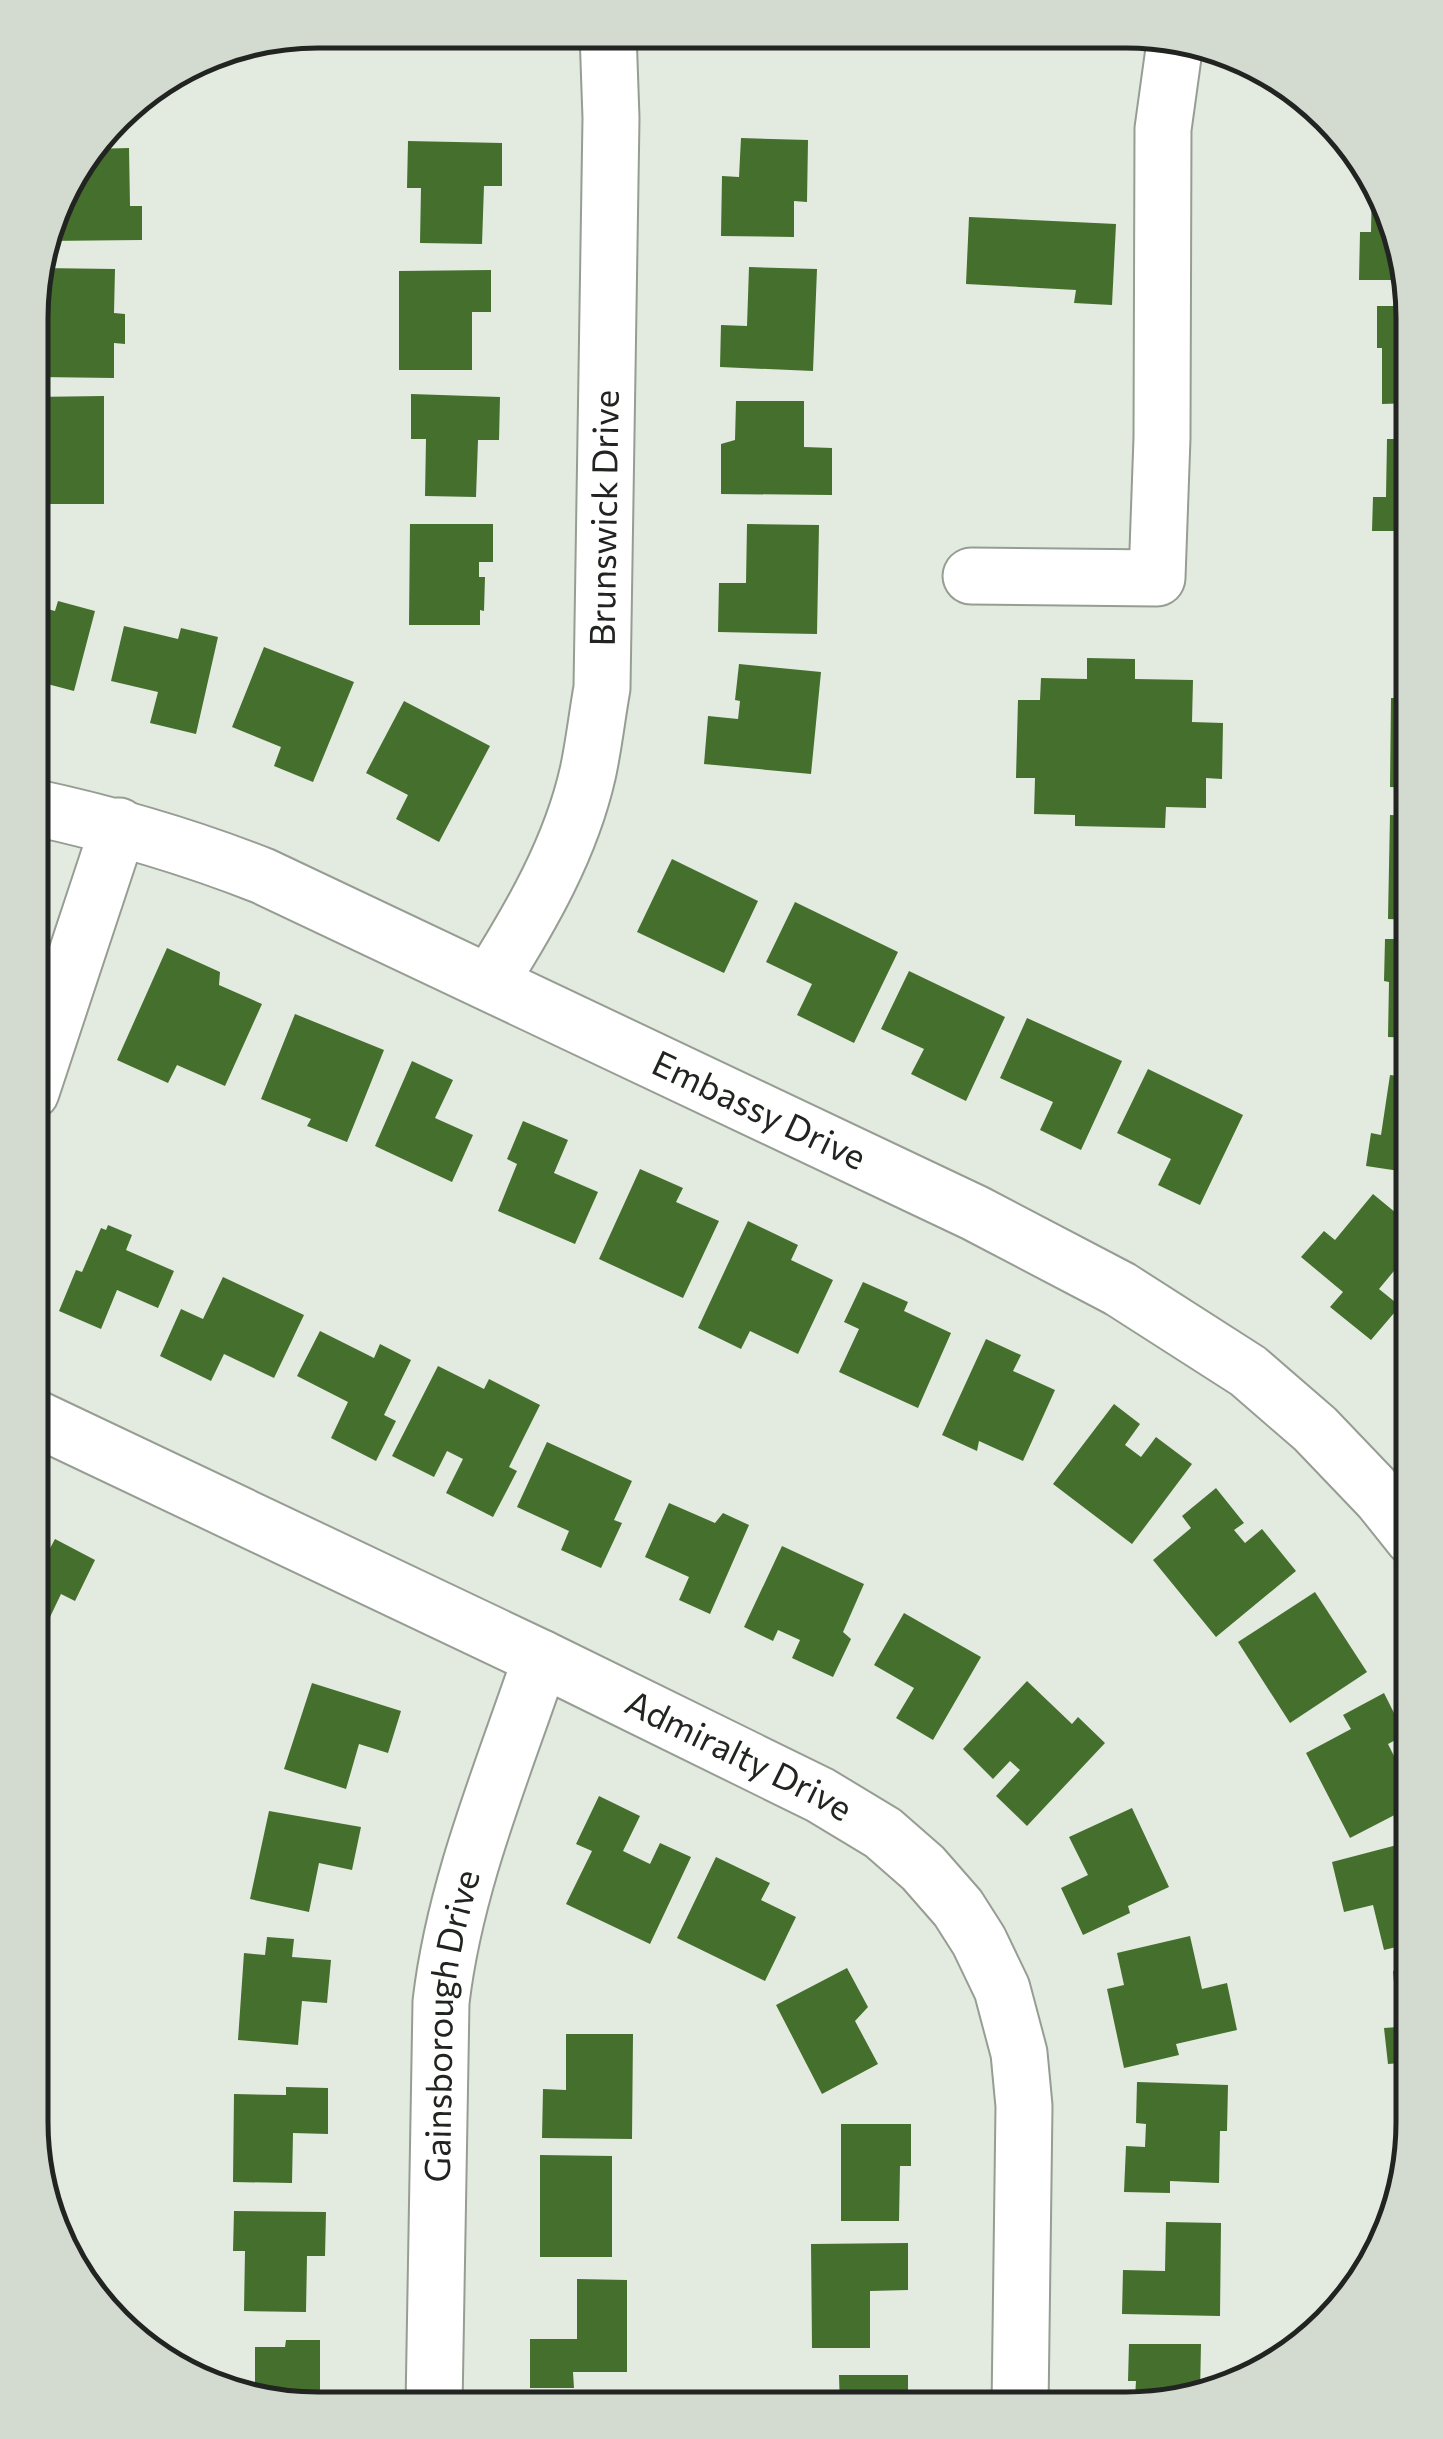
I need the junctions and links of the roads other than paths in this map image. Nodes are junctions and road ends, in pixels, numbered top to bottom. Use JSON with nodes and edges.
{"nodes":[{"id":1,"x":608,"y":48,"type":"edge"},
{"id":2,"x":1174,"y":53,"type":"edge"},
{"id":3,"x":972,"y":576,"type":"dead end"},
{"id":4,"x":48,"y":810,"type":"edge"},
{"id":5,"x":119,"y":826,"type":"junction"},
{"id":6,"x":490,"y":982,"type":"junction"},
{"id":7,"x":48,"y":1041,"type":"edge"},
{"id":8,"x":48,"y":1424,"type":"edge"},
{"id":9,"x":1395,"y":1497,"type":"edge"},
{"id":10,"x":541,"y":1658,"type":"junction"},
{"id":11,"x":434,"y":2392,"type":"edge"},
{"id":12,"x":1020,"y":2392,"type":"edge"}],
"edges":[{"from":1,"to":6,"type":"street","name":"Brunswick Drive"},
{"from":2,"to":3,"type":"street"},
{"from":4,"to":5,"type":"street","name":"Embassy Drive"},
{"from":5,"to":6,"type":"street","name":"Embassy Drive"},
{"from":5,"to":7,"type":"street"},
{"from":6,"to":9,"type":"street","name":"Embassy Drive"},
{"from":8,"to":10,"type":"street","name":"Admiralty Drive"},
{"from":10,"to":11,"type":"street","name":"Gainsborough Drive"},
{"from":10,"to":12,"type":"street","name":"Admiralty Drive"}]}
